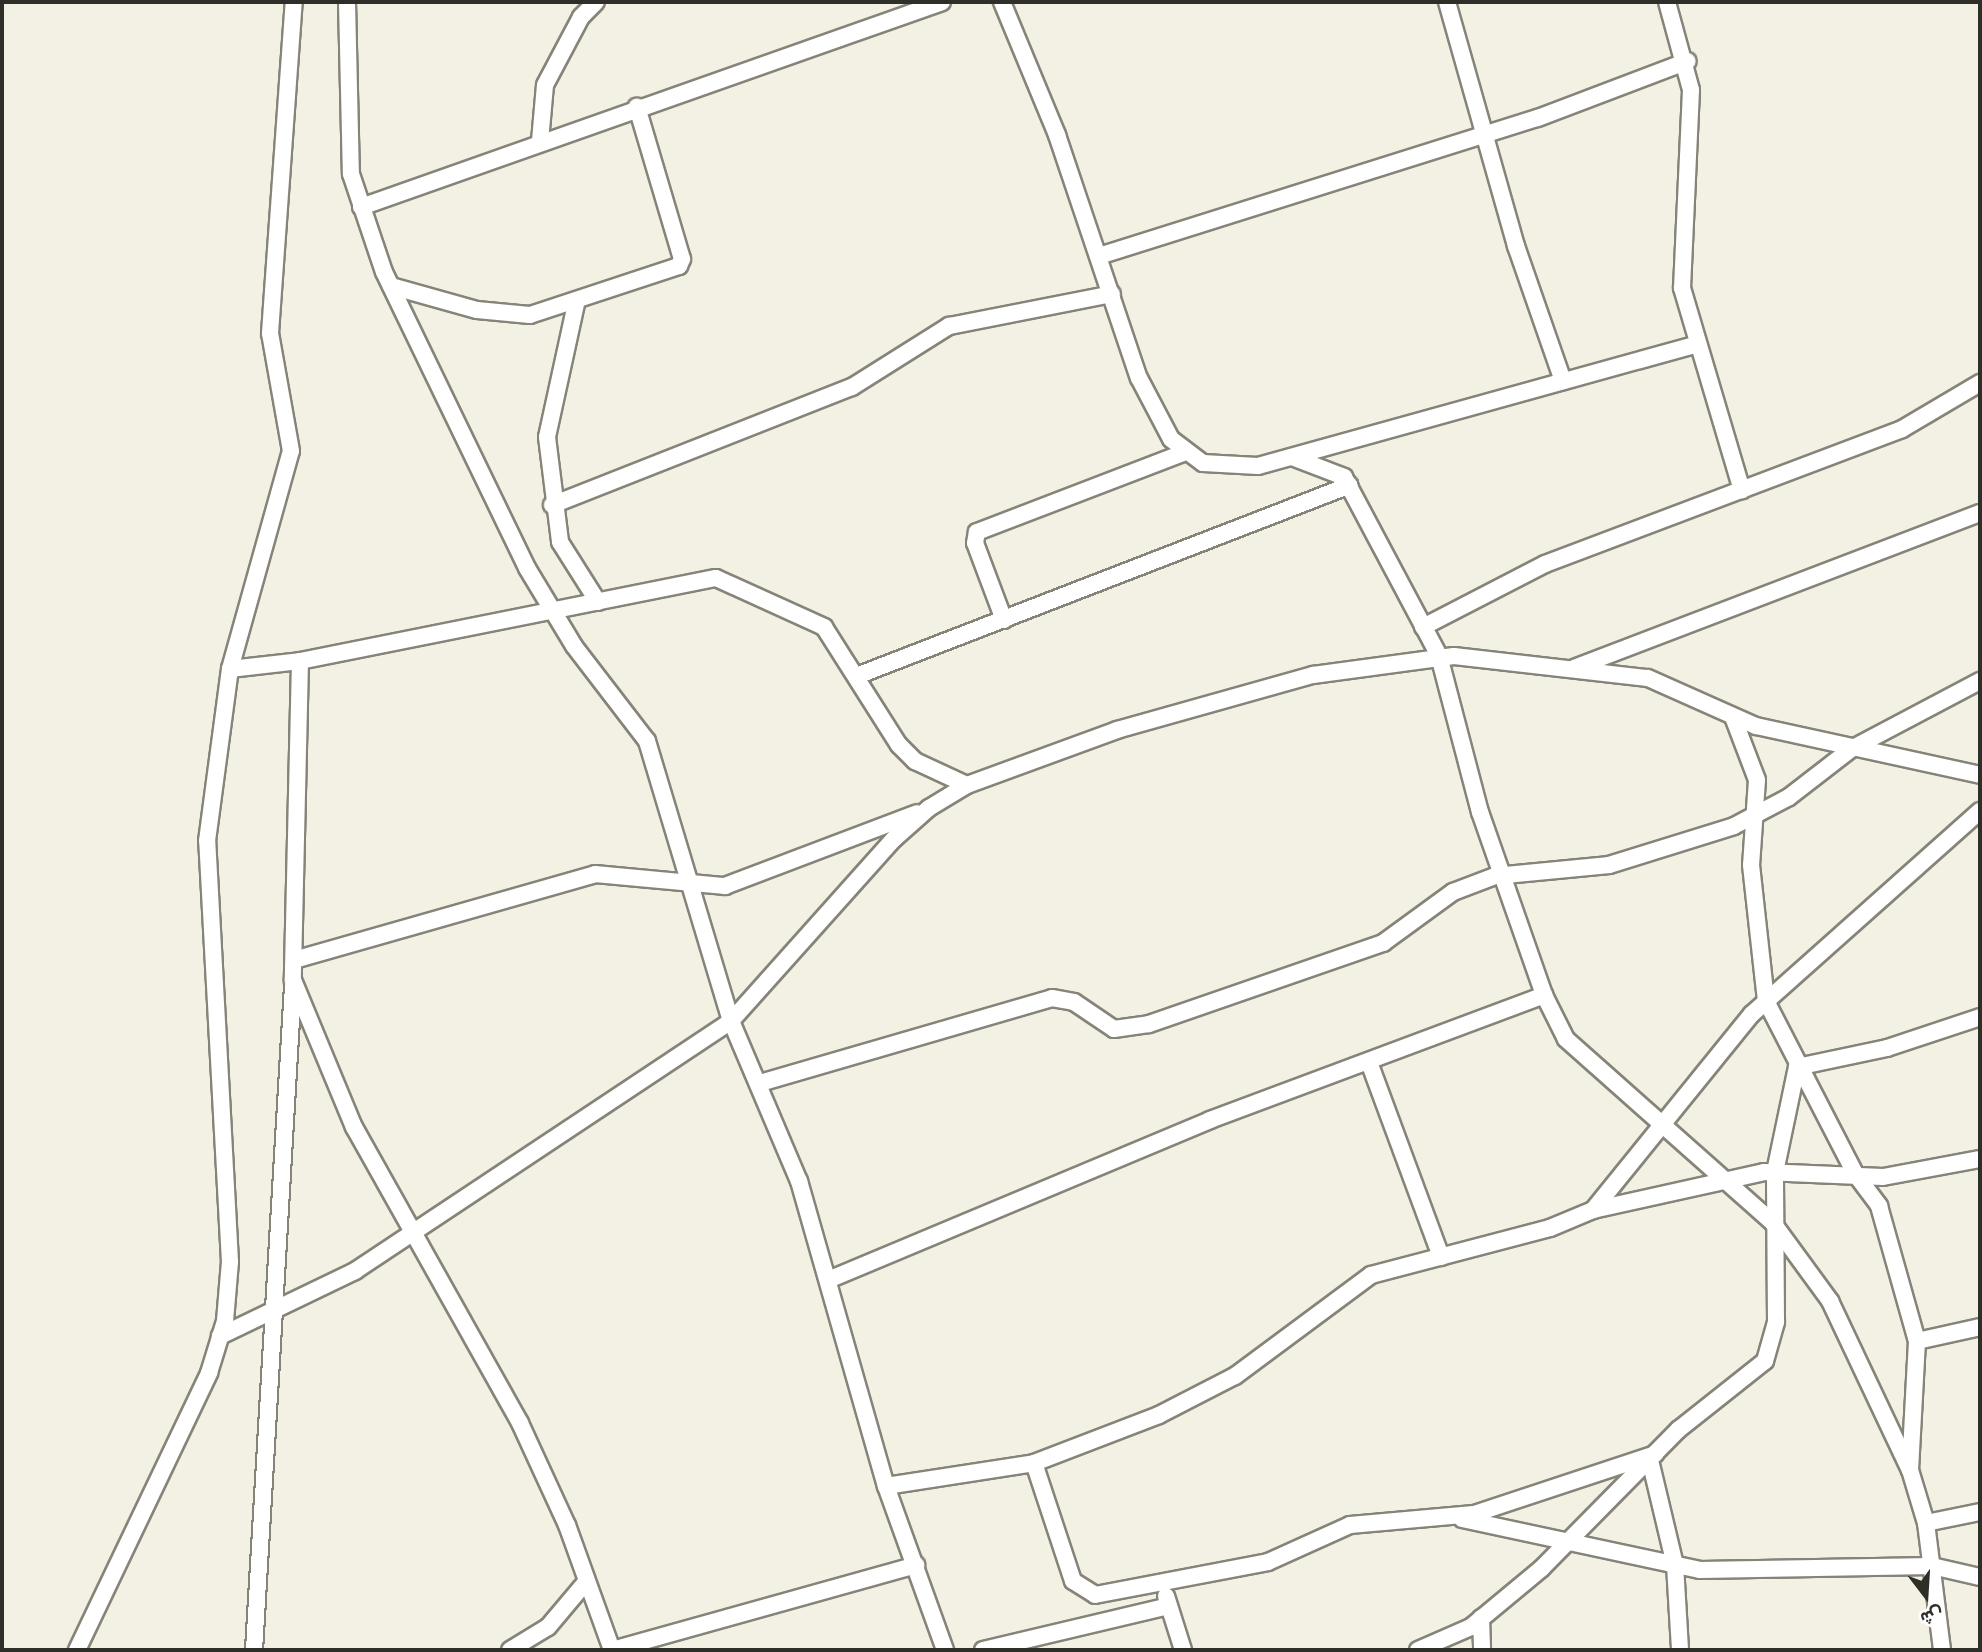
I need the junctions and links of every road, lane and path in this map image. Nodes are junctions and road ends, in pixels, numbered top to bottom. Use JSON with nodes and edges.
{"nodes":[{"id":1,"x":294,"y":2,"type":"edge"},
{"id":2,"x":347,"y":2,"type":"edge"},
{"id":3,"x":596,"y":2,"type":"edge"},
{"id":4,"x":942,"y":2,"type":"edge"},
{"id":5,"x":1002,"y":2,"type":"edge"},
{"id":6,"x":1447,"y":2,"type":"edge"},
{"id":7,"x":1667,"y":2,"type":"edge"},
{"id":8,"x":1688,"y":61,"type":"junction"},
{"id":9,"x":637,"y":107,"type":"junction"},
{"id":10,"x":1483,"y":135,"type":"junction"},
{"id":11,"x":540,"y":141,"type":"junction"},
{"id":12,"x":361,"y":207,"type":"junction"},
{"id":13,"x":1099,"y":256,"type":"junction"},
{"id":14,"x":391,"y":286,"type":"junction"},
{"id":15,"x":1112,"y":294,"type":"junction"},
{"id":16,"x":576,"y":304,"type":"junction"},
{"id":17,"x":1695,"y":345,"type":"junction"},
{"id":18,"x":1563,"y":382,"type":"junction"},
{"id":19,"x":1980,"y":383,"type":"edge"},
{"id":20,"x":1183,"y":453,"type":"junction"},
{"id":21,"x":1292,"y":457,"type":"junction"},
{"id":22,"x":1350,"y":485,"type":"junction"},
{"id":23,"x":1742,"y":490,"type":"junction"},
{"id":24,"x":552,"y":505,"type":"junction"},
{"id":25,"x":1980,"y":513,"type":"edge"},
{"id":26,"x":598,"y":602,"type":"junction"},
{"id":27,"x":553,"y":611,"type":"junction"},
{"id":28,"x":1004,"y":620,"type":"junction"},
{"id":29,"x":1423,"y":627,"type":"junction"},
{"id":30,"x":1438,"y":656,"type":"junction"},
{"id":31,"x":300,"y":661,"type":"junction"},
{"id":32,"x":230,"y":669,"type":"junction"},
{"id":33,"x":1572,"y":669,"type":"junction"},
{"id":34,"x":859,"y":675,"type":"junction"},
{"id":35,"x":1980,"y":681,"type":"edge"},
{"id":36,"x":1733,"y":717,"type":"junction"},
{"id":37,"x":1851,"y":749,"type":"junction"},
{"id":38,"x":1980,"y":775,"type":"edge"},
{"id":39,"x":967,"y":785,"type":"junction"},
{"id":40,"x":929,"y":808,"type":"junction"},
{"id":41,"x":1980,"y":811,"type":"edge"},
{"id":42,"x":1756,"y":816,"type":"junction"},
{"id":43,"x":1502,"y":874,"type":"junction"},
{"id":44,"x":691,"y":887,"type":"junction"},
{"id":45,"x":294,"y":960,"type":"junction"},
{"id":46,"x":293,"y":980,"type":"junction"},
{"id":47,"x":1544,"y":995,"type":"junction"},
{"id":48,"x":1766,"y":1000,"type":"junction"},
{"id":49,"x":1980,"y":1017,"type":"edge"},
{"id":50,"x":731,"y":1021,"type":"junction"},
{"id":51,"x":1369,"y":1062,"type":"junction"},
{"id":52,"x":1797,"y":1067,"type":"junction"},
{"id":53,"x":760,"y":1083,"type":"junction"},
{"id":54,"x":1659,"y":1126,"type":"junction"},
{"id":55,"x":1980,"y":1159,"type":"edge"},
{"id":56,"x":1774,"y":1172,"type":"junction"},
{"id":57,"x":1856,"y":1175,"type":"junction"},
{"id":58,"x":1727,"y":1178,"type":"junction"},
{"id":59,"x":1593,"y":1210,"type":"junction"},
{"id":60,"x":1773,"y":1223,"type":"junction"},
{"id":61,"x":414,"y":1230,"type":"junction"},
{"id":62,"x":1441,"y":1257,"type":"junction"},
{"id":63,"x":828,"y":1280,"type":"junction"},
{"id":64,"x":275,"y":1311,"type":"junction"},
{"id":65,"x":1980,"y":1326,"type":"edge"},
{"id":66,"x":220,"y":1336,"type":"junction"},
{"id":67,"x":1917,"y":1341,"type":"junction"},
{"id":68,"x":1654,"y":1457,"type":"junction"},
{"id":69,"x":1034,"y":1463,"type":"junction"},
{"id":70,"x":1910,"y":1470,"type":"junction"},
{"id":71,"x":886,"y":1486,"type":"junction"},
{"id":72,"x":1980,"y":1512,"type":"edge"},
{"id":73,"x":1456,"y":1517,"type":"junction"},
{"id":74,"x":1926,"y":1523,"type":"junction"},
{"id":75,"x":1568,"y":1544,"type":"junction"},
{"id":76,"x":916,"y":1565,"type":"junction"},
{"id":77,"x":1675,"y":1565,"type":"junction"},
{"id":78,"x":1932,"y":1566,"type":"junction"},
{"id":79,"x":1980,"y":1577,"type":"edge"},
{"id":80,"x":585,"y":1583,"type":"junction"},
{"id":81,"x":1163,"y":1585,"type":"junction"},
{"id":82,"x":1169,"y":1606,"type":"junction"},
{"id":83,"x":1481,"y":1618,"type":"junction"},
{"id":84,"x":77,"y":1650,"type":"edge"},
{"id":85,"x":254,"y":1650,"type":"edge"},
{"id":86,"x":510,"y":1650,"type":"edge"},
{"id":87,"x":612,"y":1650,"type":"edge"},
{"id":88,"x":945,"y":1650,"type":"edge"},
{"id":89,"x":983,"y":1650,"type":"edge"},
{"id":90,"x":1183,"y":1650,"type":"edge"},
{"id":91,"x":1418,"y":1650,"type":"edge"},
{"id":92,"x":1482,"y":1650,"type":"edge"},
{"id":93,"x":1680,"y":1650,"type":"edge"},
{"id":94,"x":1942,"y":1650,"type":"edge"}],
"edges":[{"from":1,"to":32,"type":"street"},
{"from":2,"to":12,"type":"street"},
{"from":3,"to":11,"type":"street"},
{"from":4,"to":9,"type":"street"},
{"from":5,"to":13,"type":"street"},
{"from":6,"to":10,"type":"street"},
{"from":7,"to":8,"type":"street"},
{"from":8,"to":10,"type":"street"},
{"from":8,"to":17,"type":"street"},
{"from":9,"to":11,"type":"street"},
{"from":9,"to":16,"type":"street"},
{"from":10,"to":13,"type":"street"},
{"from":10,"to":18,"type":"street"},
{"from":11,"to":12,"type":"street"},
{"from":12,"to":14,"type":"street"},
{"from":13,"to":15,"type":"street"},
{"from":14,"to":16,"type":"street"},
{"from":14,"to":27,"type":"street"},
{"from":15,"to":20,"type":"street"},
{"from":15,"to":24,"type":"street"},
{"from":16,"to":24,"type":"street"},
{"from":17,"to":18,"type":"street"},
{"from":17,"to":23,"type":"street"},
{"from":18,"to":21,"type":"street"},
{"from":19,"to":23,"type":"street"},
{"from":20,"to":21,"type":"street"},
{"from":20,"to":28,"type":"street"},
{"from":21,"to":22,"type":"street"},
{"from":22,"to":28,"type":"street"},
{"from":22,"to":29,"type":"street"},
{"from":23,"to":29,"type":"street"},
{"from":24,"to":26,"type":"street"},
{"from":25,"to":33,"type":"street"},
{"from":26,"to":27,"type":"street"},
{"from":26,"to":34,"type":"street"},
{"from":27,"to":31,"type":"street"},
{"from":27,"to":44,"type":"street"},
{"from":28,"to":34,"type":"street"},
{"from":29,"to":30,"type":"street"},
{"from":30,"to":33,"type":"street"},
{"from":30,"to":39,"type":"street"},
{"from":30,"to":43,"type":"street"},
{"from":31,"to":32,"type":"street"},
{"from":31,"to":45,"type":"street"},
{"from":32,"to":66,"type":"street"},
{"from":33,"to":36,"type":"street"},
{"from":34,"to":39,"type":"street"},
{"from":35,"to":37,"type":"street"},
{"from":36,"to":37,"type":"street"},
{"from":36,"to":42,"type":"street"},
{"from":37,"to":38,"type":"street"},
{"from":37,"to":42,"type":"street"},
{"from":39,"to":40,"type":"street"},
{"from":40,"to":44,"type":"street"},
{"from":40,"to":50,"type":"street"},
{"from":41,"to":48,"type":"street"},
{"from":42,"to":43,"type":"street"},
{"from":42,"to":48,"type":"street"},
{"from":43,"to":47,"type":"street"},
{"from":43,"to":53,"type":"street"},
{"from":44,"to":45,"type":"street"},
{"from":44,"to":50,"type":"street"},
{"from":45,"to":46,"type":"street"},
{"from":46,"to":61,"type":"street"},
{"from":46,"to":64,"type":"street"},
{"from":47,"to":51,"type":"street"},
{"from":47,"to":54,"type":"street"},
{"from":48,"to":52,"type":"street"},
{"from":48,"to":54,"type":"street"},
{"from":49,"to":52,"type":"street"},
{"from":50,"to":53,"type":"street"},
{"from":50,"to":61,"type":"street"},
{"from":51,"to":62,"type":"street"},
{"from":51,"to":63,"type":"street"},
{"from":52,"to":56,"type":"street"},
{"from":52,"to":57,"type":"street"},
{"from":53,"to":63,"type":"street"},
{"from":54,"to":58,"type":"street"},
{"from":54,"to":59,"type":"street"},
{"from":55,"to":57,"type":"street"},
{"from":56,"to":57,"type":"street"},
{"from":56,"to":58,"type":"street"},
{"from":56,"to":60,"type":"street"},
{"from":57,"to":67,"type":"street"},
{"from":58,"to":59,"type":"street"},
{"from":58,"to":60,"type":"street"},
{"from":59,"to":62,"type":"street"},
{"from":60,"to":68,"type":"street"},
{"from":60,"to":70,"type":"street"},
{"from":61,"to":64,"type":"street"},
{"from":61,"to":80,"type":"street"},
{"from":62,"to":69,"type":"street"},
{"from":63,"to":71,"type":"street"},
{"from":64,"to":66,"type":"street"},
{"from":64,"to":85,"type":"street"},
{"from":65,"to":67,"type":"street"},
{"from":66,"to":84,"type":"street"},
{"from":67,"to":70,"type":"street"},
{"from":68,"to":73,"type":"street"},
{"from":68,"to":75,"type":"street"},
{"from":68,"to":77,"type":"street"},
{"from":69,"to":71,"type":"street"},
{"from":69,"to":81,"type":"street"},
{"from":70,"to":74,"type":"street"},
{"from":71,"to":76,"type":"street"},
{"from":72,"to":74,"type":"street"},
{"from":73,"to":75,"type":"street"},
{"from":73,"to":81,"type":"street"},
{"from":74,"to":78,"type":"street"},
{"from":75,"to":77,"type":"street"},
{"from":75,"to":83,"type":"street"},
{"from":76,"to":87,"type":"street"},
{"from":76,"to":88,"type":"street"},
{"from":77,"to":78,"type":"street"},
{"from":77,"to":93,"type":"street"},
{"from":78,"to":79,"type":"street"},
{"from":78,"to":94,"type":"street"},
{"from":80,"to":86,"type":"street"},
{"from":80,"to":87,"type":"street"},
{"from":81,"to":82,"type":"street"},
{"from":82,"to":89,"type":"street"},
{"from":82,"to":90,"type":"street"},
{"from":83,"to":91,"type":"street"},
{"from":83,"to":92,"type":"street"}]}
